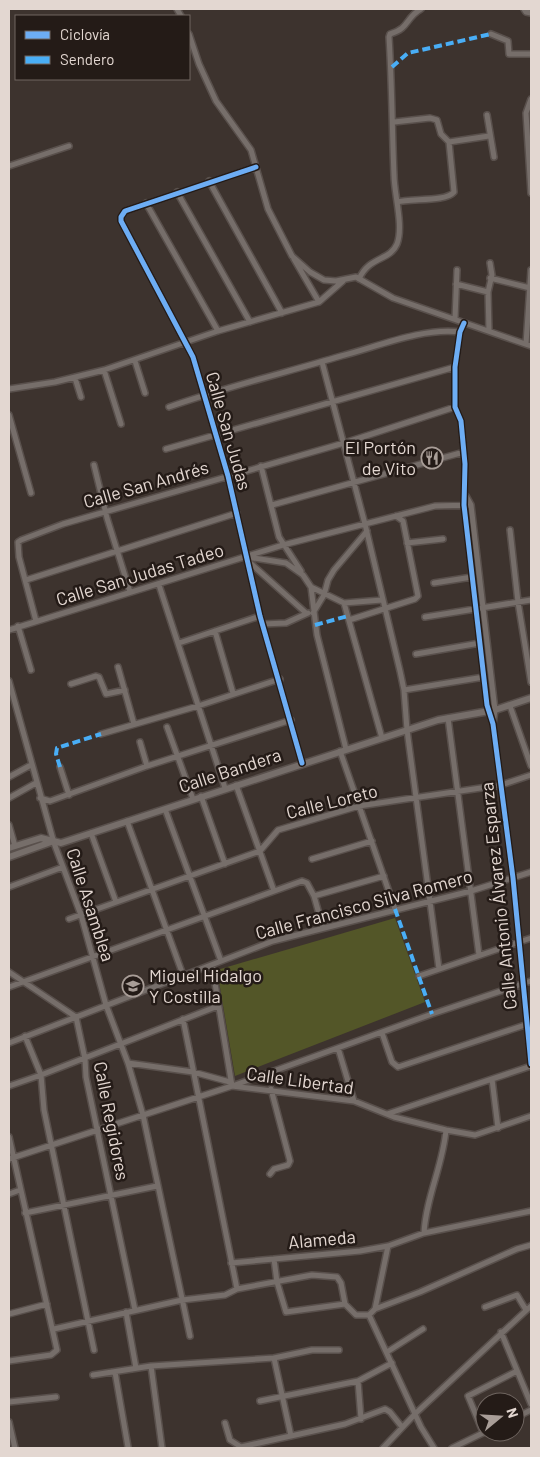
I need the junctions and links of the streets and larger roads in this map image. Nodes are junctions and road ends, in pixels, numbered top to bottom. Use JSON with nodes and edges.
{"nodes":[{"id":1,"x":420,"y":9,"type":"edge"},
{"id":2,"x":491,"y":34,"type":"dead end"},
{"id":3,"x":190,"y":37,"type":"edge"},
{"id":4,"x":531,"y":54,"type":"edge"},
{"id":5,"x":530,"y":99,"type":"edge"},
{"id":6,"x":487,"y":114,"type":"dead end"},
{"id":7,"x":394,"y":122,"type":"junction"},
{"id":8,"x":489,"y":136,"type":"junction"},
{"id":9,"x":449,"y":142,"type":"junction"},
{"id":10,"x":69,"y":146,"type":"dead end"},
{"id":11,"x":494,"y":157,"type":"dead end"},
{"id":12,"x":9,"y":166,"type":"edge"},
{"id":13,"x":256,"y":167,"type":"junction"},
{"id":14,"x":531,"y":167,"type":"edge"},
{"id":15,"x":209,"y":182,"type":"junction"},
{"id":16,"x":177,"y":192,"type":"junction"},
{"id":17,"x":531,"y":193,"type":"edge"},
{"id":18,"x":397,"y":202,"type":"junction"},
{"id":19,"x":146,"y":203,"type":"junction"},
{"id":20,"x":292,"y":256,"type":"junction"},
{"id":21,"x":490,"y":264,"type":"dead end"},
{"id":22,"x":457,"y":270,"type":"dead end"},
{"id":23,"x":531,"y":270,"type":"edge"},
{"id":24,"x":490,"y":278,"type":"junction"},
{"id":25,"x":359,"y":279,"type":"junction"},
{"id":26,"x":343,"y":280,"type":"junction"},
{"id":27,"x":456,"y":284,"type":"junction"},
{"id":28,"x":530,"y":288,"type":"edge"},
{"id":29,"x":488,"y":292,"type":"junction"},
{"id":30,"x":319,"y":302,"type":"junction"},
{"id":31,"x":282,"y":313,"type":"junction"},
{"id":32,"x":455,"y":319,"type":"junction"},
{"id":33,"x":250,"y":322,"type":"junction"},
{"id":34,"x":464,"y":323,"type":"junction"},
{"id":35,"x":218,"y":331,"type":"junction"},
{"id":36,"x":488,"y":331,"type":"junction"},
{"id":37,"x":460,"y":332,"type":"junction"},
{"id":38,"x":185,"y":343,"type":"junction"},
{"id":39,"x":529,"y":345,"type":"edge"},
{"id":40,"x":135,"y":361,"type":"junction"},
{"id":41,"x":322,"y":362,"type":"junction"},
{"id":42,"x":455,"y":367,"type":"junction"},
{"id":43,"x":104,"y":370,"type":"junction"},
{"id":44,"x":75,"y":378,"type":"junction"},
{"id":45,"x":9,"y":389,"type":"edge"},
{"id":46,"x":145,"y":392,"type":"dead end"},
{"id":47,"x":203,"y":395,"type":"junction"},
{"id":48,"x":81,"y":397,"type":"dead end"},
{"id":49,"x":334,"y":402,"type":"junction"},
{"id":50,"x":169,"y":407,"type":"dead end"},
{"id":51,"x":456,"y":407,"type":"junction"},
{"id":52,"x":9,"y":415,"type":"edge"},
{"id":53,"x":121,"y":424,"type":"dead end"},
{"id":54,"x":216,"y":434,"type":"junction"},
{"id":55,"x":344,"y":443,"type":"junction"},
{"id":56,"x":166,"y":449,"type":"dead end"},
{"id":57,"x":464,"y":452,"type":"junction"},
{"id":58,"x":94,"y":465,"type":"dead end"},
{"id":59,"x":261,"y":466,"type":"junction"},
{"id":60,"x":228,"y":476,"type":"junction"},
{"id":61,"x":355,"y":483,"type":"junction"},
{"id":62,"x":31,"y":492,"type":"dead end"},
{"id":63,"x":466,"y":496,"type":"junction"},
{"id":64,"x":272,"y":505,"type":"junction"},
{"id":65,"x":464,"y":505,"type":"junction"},
{"id":66,"x":471,"y":505,"type":"junction"},
{"id":67,"x":106,"y":512,"type":"junction"},
{"id":68,"x":237,"y":513,"type":"junction"},
{"id":69,"x":410,"y":514,"type":"junction"},
{"id":70,"x":396,"y":516,"type":"junction"},
{"id":71,"x":403,"y":521,"type":"junction"},
{"id":72,"x":366,"y":524,"type":"junction"},
{"id":73,"x":510,"y":530,"type":"dead end"},
{"id":74,"x":367,"y":531,"type":"junction"},
{"id":75,"x":443,"y":539,"type":"dead end"},
{"id":76,"x":407,"y":544,"type":"junction"},
{"id":77,"x":284,"y":545,"type":"junction"},
{"id":78,"x":117,"y":550,"type":"junction"},
{"id":79,"x":247,"y":559,"type":"junction"},
{"id":80,"x":303,"y":575,"type":"junction"},
{"id":81,"x":472,"y":577,"type":"junction"},
{"id":82,"x":26,"y":580,"type":"junction"},
{"id":83,"x":434,"y":583,"type":"dead end"},
{"id":84,"x":159,"y":585,"type":"junction"},
{"id":85,"x":311,"y":586,"type":"junction"},
{"id":86,"x":130,"y":592,"type":"junction"},
{"id":87,"x":324,"y":595,"type":"junction"},
{"id":88,"x":382,"y":600,"type":"junction"},
{"id":89,"x":531,"y":600,"type":"edge"},
{"id":90,"x":518,"y":602,"type":"junction"},
{"id":91,"x":344,"y":603,"type":"junction"},
{"id":92,"x":483,"y":608,"type":"junction"},
{"id":93,"x":384,"y":609,"type":"junction"},
{"id":94,"x":476,"y":610,"type":"junction"},
{"id":95,"x":306,"y":612,"type":"junction"},
{"id":96,"x":313,"y":613,"type":"junction"},
{"id":97,"x":260,"y":616,"type":"junction"},
{"id":98,"x":425,"y":617,"type":"dead end"},
{"id":99,"x":349,"y":618,"type":"junction"},
{"id":100,"x":36,"y":620,"type":"junction"},
{"id":101,"x":263,"y":624,"type":"junction"},
{"id":102,"x":18,"y":626,"type":"junction"},
{"id":103,"x":9,"y":630,"type":"edge"},
{"id":104,"x":215,"y":631,"type":"junction"},
{"id":105,"x":179,"y":643,"type":"junction"},
{"id":106,"x":480,"y":643,"type":"junction"},
{"id":107,"x":416,"y":654,"type":"dead end"},
{"id":108,"x":118,"y":667,"type":"dead end"},
{"id":109,"x":31,"y":670,"type":"dead end"},
{"id":110,"x":484,"y":677,"type":"junction"},
{"id":111,"x":280,"y":679,"type":"junction"},
{"id":112,"x":9,"y":681,"type":"edge"},
{"id":113,"x":531,"y":682,"type":"edge"},
{"id":114,"x":71,"y":684,"type":"dead end"},
{"id":115,"x":125,"y":690,"type":"junction"},
{"id":116,"x":404,"y":690,"type":"junction"},
{"id":117,"x":233,"y":693,"type":"junction"},
{"id":118,"x":531,"y":698,"type":"edge"},
{"id":119,"x":198,"y":706,"type":"junction"},
{"id":120,"x":510,"y":706,"type":"junction"},
{"id":121,"x":492,"y":711,"type":"junction"},
{"id":122,"x":448,"y":718,"type":"junction"},
{"id":123,"x":291,"y":720,"type":"junction"},
{"id":124,"x":134,"y":724,"type":"junction"},
{"id":125,"x":167,"y":728,"type":"dead end"},
{"id":126,"x":407,"y":730,"type":"junction"},
{"id":127,"x":101,"y":734,"type":"dead end"},
{"id":128,"x":382,"y":738,"type":"junction"},
{"id":129,"x":140,"y":742,"type":"dead end"},
{"id":130,"x":211,"y":746,"type":"junction"},
{"id":131,"x":343,"y":750,"type":"junction"},
{"id":132,"x":178,"y":756,"type":"junction"},
{"id":133,"x":302,"y":763,"type":"junction"},
{"id":134,"x":31,"y":765,"type":"junction"},
{"id":135,"x":147,"y":766,"type":"junction"},
{"id":136,"x":531,"y":766,"type":"edge"},
{"id":137,"x":60,"y":767,"type":"dead end"},
{"id":138,"x":531,"y":775,"type":"edge"},
{"id":139,"x":9,"y":777,"type":"edge"},
{"id":140,"x":36,"y":783,"type":"junction"},
{"id":141,"x":236,"y":784,"type":"junction"},
{"id":142,"x":501,"y":785,"type":"junction"},
{"id":143,"x":225,"y":788,"type":"junction"},
{"id":144,"x":458,"y":792,"type":"junction"},
{"id":145,"x":69,"y":795,"type":"junction"},
{"id":146,"x":201,"y":796,"type":"junction"},
{"id":147,"x":9,"y":798,"type":"edge"},
{"id":148,"x":40,"y":798,"type":"junction"},
{"id":149,"x":418,"y":798,"type":"junction"},
{"id":150,"x":193,"y":799,"type":"junction"},
{"id":151,"x":359,"y":806,"type":"junction"},
{"id":152,"x":165,"y":809,"type":"junction"},
{"id":153,"x":127,"y":821,"type":"junction"},
{"id":154,"x":9,"y":825,"type":"edge"},
{"id":155,"x":90,"y":833,"type":"junction"},
{"id":156,"x":372,"y":841,"type":"junction"},
{"id":157,"x":53,"y":842,"type":"junction"},
{"id":158,"x":12,"y":847,"type":"edge"},
{"id":159,"x":260,"y":851,"type":"junction"},
{"id":160,"x":9,"y":857,"type":"edge"},
{"id":161,"x":312,"y":859,"type":"dead end"},
{"id":162,"x":225,"y":864,"type":"junction"},
{"id":163,"x":63,"y":866,"type":"junction"},
{"id":164,"x":531,"y":872,"type":"edge"},
{"id":165,"x":384,"y":876,"type":"junction"},
{"id":166,"x":190,"y":877,"type":"junction"},
{"id":167,"x":513,"y":878,"type":"junction"},
{"id":168,"x":9,"y":887,"type":"edge"},
{"id":169,"x":152,"y":890,"type":"junction"},
{"id":170,"x":274,"y":891,"type":"junction"},
{"id":171,"x":472,"y":891,"type":"junction"},
{"id":172,"x":314,"y":896,"type":"junction"},
{"id":173,"x":430,"y":901,"type":"junction"},
{"id":174,"x":116,"y":902,"type":"junction"},
{"id":175,"x":395,"y":909,"type":"junction"},
{"id":176,"x":81,"y":915,"type":"junction"},
{"id":177,"x":204,"y":916,"type":"junction"},
{"id":178,"x":69,"y":919,"type":"dead end"},
{"id":179,"x":323,"y":928,"type":"junction"},
{"id":180,"x":166,"y":930,"type":"junction"},
{"id":181,"x":531,"y":938,"type":"edge"},
{"id":182,"x":519,"y":942,"type":"junction"},
{"id":183,"x":479,"y":955,"type":"junction"},
{"id":184,"x":93,"y":956,"type":"junction"},
{"id":185,"x":221,"y":962,"type":"junction"},
{"id":186,"x":212,"y":965,"type":"junction"},
{"id":187,"x":439,"y":969,"type":"junction"},
{"id":188,"x":9,"y":972,"type":"edge"},
{"id":189,"x":183,"y":975,"type":"junction"},
{"id":190,"x":418,"y":976,"type":"dead end"},
{"id":191,"x":531,"y":981,"type":"edge"},
{"id":192,"x":23,"y":982,"type":"junction"},
{"id":193,"x":523,"y":984,"type":"junction"},
{"id":194,"x":9,"y":987,"type":"edge"},
{"id":195,"x":106,"y":1005,"type":"junction"},
{"id":196,"x":218,"y":1006,"type":"junction"},
{"id":197,"x":76,"y":1017,"type":"junction"},
{"id":198,"x":183,"y":1019,"type":"junction"},
{"id":199,"x":529,"y":1024,"type":"edge"},
{"id":200,"x":382,"y":1033,"type":"junction"},
{"id":201,"x":25,"y":1036,"type":"junction"},
{"id":202,"x":9,"y":1043,"type":"edge"},
{"id":203,"x":119,"y":1044,"type":"junction"},
{"id":204,"x":338,"y":1048,"type":"junction"},
{"id":205,"x":85,"y":1059,"type":"junction"},
{"id":206,"x":128,"y":1063,"type":"junction"},
{"id":207,"x":531,"y":1065,"type":"edge"},
{"id":208,"x":193,"y":1072,"type":"junction"},
{"id":209,"x":41,"y":1075,"type":"junction"},
{"id":210,"x":492,"y":1078,"type":"junction"},
{"id":211,"x":231,"y":1084,"type":"junction"},
{"id":212,"x":9,"y":1086,"type":"edge"},
{"id":213,"x":271,"y":1089,"type":"junction"},
{"id":214,"x":198,"y":1096,"type":"junction"},
{"id":215,"x":354,"y":1101,"type":"junction"},
{"id":216,"x":387,"y":1114,"type":"junction"},
{"id":217,"x":143,"y":1115,"type":"junction"},
{"id":218,"x":531,"y":1116,"type":"edge"},
{"id":219,"x":498,"y":1128,"type":"junction"},
{"id":220,"x":97,"y":1129,"type":"junction"},
{"id":221,"x":446,"y":1130,"type":"junction"},
{"id":222,"x":9,"y":1137,"type":"edge"},
{"id":223,"x":52,"y":1144,"type":"junction"},
{"id":224,"x":11,"y":1158,"type":"edge"},
{"id":225,"x":270,"y":1174,"type":"dead end"},
{"id":226,"x":158,"y":1186,"type":"junction"},
{"id":227,"x":20,"y":1190,"type":"junction"},
{"id":228,"x":9,"y":1194,"type":"edge"},
{"id":229,"x":111,"y":1196,"type":"junction"},
{"id":230,"x":64,"y":1206,"type":"junction"},
{"id":231,"x":531,"y":1211,"type":"edge"},
{"id":232,"x":25,"y":1213,"type":"junction"},
{"id":233,"x":424,"y":1233,"type":"junction"},
{"id":234,"x":531,"y":1245,"type":"edge"},
{"id":235,"x":388,"y":1246,"type":"junction"},
{"id":236,"x":274,"y":1259,"type":"junction"},
{"id":237,"x":231,"y":1263,"type":"junction"},
{"id":238,"x":277,"y":1282,"type":"junction"},
{"id":239,"x":237,"y":1289,"type":"junction"},
{"id":240,"x":182,"y":1300,"type":"junction"},
{"id":241,"x":47,"y":1304,"type":"junction"},
{"id":242,"x":344,"y":1304,"type":"junction"},
{"id":243,"x":531,"y":1306,"type":"edge"},
{"id":244,"x":485,"y":1307,"type":"dead end"},
{"id":245,"x":375,"y":1309,"type":"junction"},
{"id":246,"x":135,"y":1310,"type":"junction"},
{"id":247,"x":526,"y":1310,"type":"junction"},
{"id":248,"x":126,"y":1312,"type":"junction"},
{"id":249,"x":9,"y":1314,"type":"edge"},
{"id":250,"x":369,"y":1315,"type":"junction"},
{"id":251,"x":89,"y":1320,"type":"junction"},
{"id":252,"x":54,"y":1329,"type":"junction"},
{"id":253,"x":423,"y":1329,"type":"dead end"},
{"id":254,"x":502,"y":1332,"type":"junction"},
{"id":255,"x":190,"y":1336,"type":"dead end"},
{"id":256,"x":94,"y":1350,"type":"dead end"},
{"id":257,"x":339,"y":1350,"type":"dead end"},
{"id":258,"x":387,"y":1352,"type":"junction"},
{"id":259,"x":274,"y":1358,"type":"junction"},
{"id":260,"x":9,"y":1361,"type":"edge"},
{"id":261,"x":392,"y":1363,"type":"junction"},
{"id":262,"x":151,"y":1366,"type":"junction"},
{"id":263,"x":136,"y":1368,"type":"junction"},
{"id":264,"x":517,"y":1371,"type":"junction"},
{"id":265,"x":115,"y":1372,"type":"junction"},
{"id":266,"x":93,"y":1376,"type":"dead end"},
{"id":267,"x":358,"y":1381,"type":"junction"},
{"id":268,"x":475,"y":1392,"type":"edge"},
{"id":269,"x":476,"y":1392,"type":"edge"},
{"id":270,"x":283,"y":1396,"type":"junction"},
{"id":271,"x":56,"y":1397,"type":"dead end"},
{"id":272,"x":260,"y":1401,"type":"dead end"},
{"id":273,"x":9,"y":1402,"type":"edge"},
{"id":274,"x":531,"y":1404,"type":"edge"},
{"id":275,"x":475,"y":1412,"type":"edge"},
{"id":276,"x":416,"y":1413,"type":"junction"},
{"id":277,"x":361,"y":1419,"type":"junction"},
{"id":278,"x":9,"y":1422,"type":"edge"},
{"id":279,"x":225,"y":1423,"type":"dead end"},
{"id":280,"x":402,"y":1427,"type":"junction"},
{"id":281,"x":291,"y":1436,"type":"junction"},
{"id":282,"x":475,"y":1436,"type":"edge"},
{"id":283,"x":128,"y":1446,"type":"dead end"},
{"id":284,"x":260,"y":1446,"type":"edge"},
{"id":285,"x":15,"y":1448,"type":"edge"},
{"id":286,"x":162,"y":1448,"type":"edge"},
{"id":287,"x":383,"y":1448,"type":"edge"},
{"id":288,"x":434,"y":1448,"type":"edge"},
{"id":289,"x":452,"y":1448,"type":"edge"}],
"edges":[{"from":1,"to":7,"type":"street"},
{"from":2,"to":4,"type":"street"},
{"from":3,"to":13,"type":"street"},
{"from":5,"to":14,"type":"street"},
{"from":6,"to":8,"type":"street"},
{"from":7,"to":9,"type":"street"},
{"from":7,"to":18,"type":"street"},
{"from":8,"to":9,"type":"street"},
{"from":8,"to":11,"type":"street"},
{"from":9,"to":18,"type":"street"},
{"from":10,"to":12,"type":"street"},
{"from":13,"to":15,"type":"street"},
{"from":13,"to":20,"type":"street"},
{"from":14,"to":17,"type":"street"},
{"from":15,"to":16,"type":"street"},
{"from":15,"to":31,"type":"street"},
{"from":16,"to":19,"type":"street"},
{"from":16,"to":33,"type":"street"},
{"from":18,"to":25,"type":"street"},
{"from":19,"to":35,"type":"street"},
{"from":19,"to":38,"type":"street","name":"Calle San Judas"},
{"from":20,"to":26,"type":"street"},
{"from":20,"to":30,"type":"street"},
{"from":21,"to":24,"type":"street"},
{"from":22,"to":27,"type":"street"},
{"from":23,"to":28,"type":"street"},
{"from":24,"to":28,"type":"street"},
{"from":24,"to":29,"type":"street"},
{"from":25,"to":26,"type":"street"},
{"from":25,"to":32,"type":"street"},
{"from":26,"to":30,"type":"street"},
{"from":27,"to":29,"type":"street"},
{"from":27,"to":32,"type":"street"},
{"from":28,"to":39,"type":"street"},
{"from":29,"to":36,"type":"street"},
{"from":30,"to":31,"type":"street"},
{"from":31,"to":33,"type":"street"},
{"from":32,"to":34,"type":"street"},
{"from":33,"to":35,"type":"street"},
{"from":34,"to":36,"type":"street"},
{"from":34,"to":37,"type":"street","name":"Calle Antonio Álvarez Esparza"},
{"from":35,"to":38,"type":"street"},
{"from":36,"to":39,"type":"street"},
{"from":37,"to":41,"type":"street"},
{"from":37,"to":42,"type":"street","name":"Calle Antonio Álvarez Esparza"},
{"from":38,"to":40,"type":"street"},
{"from":38,"to":47,"type":"street","name":"Calle San Judas"},
{"from":40,"to":43,"type":"street"},
{"from":40,"to":46,"type":"street"},
{"from":41,"to":47,"type":"street"},
{"from":41,"to":49,"type":"street"},
{"from":42,"to":49,"type":"street"},
{"from":42,"to":51,"type":"street","name":"Calle Antonio Álvarez Esparza"},
{"from":43,"to":44,"type":"street"},
{"from":43,"to":53,"type":"street"},
{"from":44,"to":45,"type":"street"},
{"from":44,"to":48,"type":"street"},
{"from":47,"to":50,"type":"street"},
{"from":47,"to":54,"type":"street","name":"Calle San Judas"},
{"from":49,"to":54,"type":"street"},
{"from":49,"to":55,"type":"street"},
{"from":51,"to":55,"type":"street","name":"Calle San Andrés"},
{"from":51,"to":57,"type":"street","name":"Calle Antonio Álvarez Esparza"},
{"from":52,"to":62,"type":"street"},
{"from":54,"to":56,"type":"street"},
{"from":54,"to":60,"type":"street","name":"Calle San Judas"},
{"from":55,"to":59,"type":"street","name":"Calle San Andrés"},
{"from":55,"to":61,"type":"street"},
{"from":57,"to":61,"type":"street"},
{"from":57,"to":63,"type":"street","name":"Calle Antonio Álvarez Esparza"},
{"from":58,"to":67,"type":"street"},
{"from":59,"to":60,"type":"street","name":"Calle San Andrés"},
{"from":59,"to":64,"type":"street"},
{"from":60,"to":67,"type":"street","name":"Calle San Andrés"},
{"from":60,"to":68,"type":"street","name":"Calle San Judas"},
{"from":61,"to":64,"type":"street"},
{"from":61,"to":72,"type":"street"},
{"from":63,"to":65,"type":"street","name":"Calle Antonio Álvarez Esparza"},
{"from":63,"to":66,"type":"street","name":"Calle Antonio Álvarez Esparza"},
{"from":64,"to":77,"type":"street"},
{"from":65,"to":66,"type":"street","name":"Calle San Judas Tadeo"},
{"from":65,"to":69,"type":"street","name":"Calle San Judas Tadeo"},
{"from":65,"to":81,"type":"street","name":"Calle Antonio Álvarez Esparza"},
{"from":66,"to":92,"type":"street","name":"Calle Antonio Álvarez Esparza"},
{"from":67,"to":78,"type":"street"},
{"from":67,"to":82,"type":"street","name":"Calle San Andrés"},
{"from":68,"to":78,"type":"street"},
{"from":68,"to":79,"type":"street","name":"Calle San Judas"},
{"from":69,"to":70,"type":"street","name":"Calle San Judas Tadeo"},
{"from":69,"to":71,"type":"street"},
{"from":70,"to":71,"type":"street"},
{"from":70,"to":72,"type":"street","name":"Calle San Judas Tadeo"},
{"from":71,"to":76,"type":"street"},
{"from":72,"to":74,"type":"street"},
{"from":72,"to":77,"type":"street","name":"Calle San Judas Tadeo"},
{"from":73,"to":90,"type":"street"},
{"from":74,"to":87,"type":"street"},
{"from":74,"to":88,"type":"street"},
{"from":75,"to":76,"type":"street"},
{"from":76,"to":93,"type":"street"},
{"from":77,"to":79,"type":"street","name":"Calle San Judas Tadeo"},
{"from":77,"to":80,"type":"street"},
{"from":78,"to":82,"type":"street"},
{"from":78,"to":86,"type":"street"},
{"from":79,"to":80,"type":"street"},
{"from":79,"to":84,"type":"street","name":"Calle San Judas Tadeo"},
{"from":79,"to":95,"type":"street"},
{"from":79,"to":97,"type":"street","name":"Calle San Judas"},
{"from":80,"to":85,"type":"street"},
{"from":81,"to":83,"type":"street"},
{"from":81,"to":94,"type":"street","name":"Calle Antonio Álvarez Esparza"},
{"from":82,"to":100,"type":"street"},
{"from":84,"to":86,"type":"street","name":"Calle San Judas Tadeo"},
{"from":84,"to":105,"type":"street"},
{"from":85,"to":87,"type":"street"},
{"from":85,"to":96,"type":"street"},
{"from":86,"to":100,"type":"street","name":"Calle San Judas Tadeo"},
{"from":87,"to":91,"type":"street"},
{"from":87,"to":96,"type":"street"},
{"from":88,"to":91,"type":"street"},
{"from":88,"to":93,"type":"street"},
{"from":89,"to":90,"type":"street"},
{"from":90,"to":92,"type":"street"},
{"from":90,"to":113,"type":"street"},
{"from":91,"to":99,"type":"street"},
{"from":92,"to":94,"type":"street"},
{"from":92,"to":121,"type":"street","name":"Calle Antonio Álvarez Esparza"},
{"from":93,"to":99,"type":"street"},
{"from":93,"to":116,"type":"street"},
{"from":94,"to":98,"type":"street"},
{"from":94,"to":106,"type":"street","name":"Calle Antonio Álvarez Esparza"},
{"from":95,"to":96,"type":"street"},
{"from":95,"to":101,"type":"street"},
{"from":96,"to":131,"type":"street"},
{"from":97,"to":101,"type":"street","name":"Calle San Judas"},
{"from":97,"to":104,"type":"street"},
{"from":99,"to":128,"type":"street"},
{"from":100,"to":102,"type":"street","name":"Calle San Judas Tadeo"},
{"from":101,"to":111,"type":"street","name":"Calle San Judas"},
{"from":102,"to":103,"type":"street","name":"Calle San Judas Tadeo"},
{"from":102,"to":109,"type":"street"},
{"from":104,"to":105,"type":"street"},
{"from":104,"to":117,"type":"street"},
{"from":105,"to":119,"type":"street"},
{"from":106,"to":107,"type":"street"},
{"from":106,"to":110,"type":"street","name":"Calle Antonio Álvarez Esparza"},
{"from":108,"to":115,"type":"street"},
{"from":110,"to":116,"type":"street"},
{"from":110,"to":121,"type":"street","name":"Calle Antonio Álvarez Esparza"},
{"from":111,"to":117,"type":"street"},
{"from":111,"to":123,"type":"street","name":"Calle San Judas"},
{"from":112,"to":134,"type":"street","name":"Calle Asamblea"},
{"from":114,"to":115,"type":"street"},
{"from":115,"to":124,"type":"street"},
{"from":116,"to":126,"type":"street"},
{"from":117,"to":119,"type":"street"},
{"from":118,"to":120,"type":"street","name":"Calle Bandera"},
{"from":119,"to":124,"type":"street"},
{"from":119,"to":130,"type":"street"},
{"from":120,"to":121,"type":"street","name":"Calle Bandera"},
{"from":120,"to":136,"type":"street"},
{"from":121,"to":122,"type":"street","name":"Calle Bandera"},
{"from":121,"to":142,"type":"street","name":"Calle Antonio Álvarez Esparza"},
{"from":122,"to":126,"type":"street","name":"Calle Bandera"},
{"from":122,"to":144,"type":"street"},
{"from":123,"to":130,"type":"street"},
{"from":123,"to":133,"type":"street","name":"Calle San Judas"},
{"from":124,"to":127,"type":"street"},
{"from":125,"to":132,"type":"street"},
{"from":126,"to":128,"type":"street","name":"Calle Bandera"},
{"from":126,"to":149,"type":"street"},
{"from":128,"to":131,"type":"street","name":"Calle Bandera"},
{"from":129,"to":135,"type":"street"},
{"from":130,"to":132,"type":"street"},
{"from":130,"to":143,"type":"street"},
{"from":131,"to":133,"type":"street","name":"Calle Bandera"},
{"from":131,"to":151,"type":"street"},
{"from":132,"to":135,"type":"street"},
{"from":132,"to":150,"type":"street"},
{"from":133,"to":141,"type":"street","name":"Calle Bandera"},
{"from":134,"to":139,"type":"street"},
{"from":134,"to":140,"type":"street","name":"Calle Asamblea"},
{"from":135,"to":145,"type":"street"},
{"from":137,"to":145,"type":"street"},
{"from":138,"to":142,"type":"street","name":"Calle Loreto"},
{"from":140,"to":147,"type":"street"},
{"from":140,"to":148,"type":"street","name":"Calle Asamblea"},
{"from":141,"to":143,"type":"street","name":"Calle Bandera"},
{"from":141,"to":159,"type":"street"},
{"from":142,"to":144,"type":"street","name":"Calle Loreto"},
{"from":142,"to":167,"type":"street","name":"Calle Antonio Álvarez Esparza"},
{"from":143,"to":146,"type":"street","name":"Calle Bandera"},
{"from":144,"to":149,"type":"street","name":"Calle Loreto"},
{"from":144,"to":171,"type":"street"},
{"from":145,"to":148,"type":"street"},
{"from":146,"to":150,"type":"street","name":"Calle Bandera"},
{"from":146,"to":162,"type":"street"},
{"from":148,"to":157,"type":"street","name":"Calle Asamblea"},
{"from":149,"to":151,"type":"street","name":"Calle Loreto"},
{"from":149,"to":173,"type":"street"},
{"from":150,"to":152,"type":"street","name":"Calle Bandera"},
{"from":151,"to":156,"type":"street"},
{"from":151,"to":159,"type":"street","name":"Calle Loreto"},
{"from":152,"to":153,"type":"street","name":"Calle Bandera"},
{"from":152,"to":166,"type":"street"},
{"from":153,"to":155,"type":"street","name":"Calle Bandera"},
{"from":153,"to":169,"type":"street"},
{"from":154,"to":158,"type":"street"},
{"from":155,"to":157,"type":"street","name":"Calle Bandera"},
{"from":155,"to":174,"type":"street"},
{"from":156,"to":161,"type":"street"},
{"from":156,"to":165,"type":"street"},
{"from":157,"to":158,"type":"street"},
{"from":157,"to":160,"type":"street"},
{"from":157,"to":163,"type":"street","name":"Calle Asamblea"},
{"from":159,"to":162,"type":"street","name":"Calle Loreto"},
{"from":159,"to":170,"type":"street"},
{"from":162,"to":166,"type":"street","name":"Calle Loreto"},
{"from":163,"to":168,"type":"street"},
{"from":163,"to":176,"type":"street","name":"Calle Asamblea"},
{"from":164,"to":167,"type":"street","name":"Calle Francisco Silva Romero"},
{"from":165,"to":172,"type":"street"},
{"from":165,"to":175,"type":"street"},
{"from":166,"to":169,"type":"street","name":"Calle Loreto"},
{"from":166,"to":177,"type":"street"},
{"from":167,"to":171,"type":"street","name":"Calle Francisco Silva Romero"},
{"from":167,"to":182,"type":"street","name":"Calle Antonio Álvarez Esparza"},
{"from":169,"to":174,"type":"street","name":"Calle Loreto"},
{"from":169,"to":180,"type":"street"},
{"from":170,"to":172,"type":"street"},
{"from":170,"to":177,"type":"street"},
{"from":171,"to":173,"type":"street","name":"Calle Francisco Silva Romero"},
{"from":171,"to":183,"type":"street"},
{"from":172,"to":179,"type":"street"},
{"from":173,"to":175,"type":"street","name":"Calle Francisco Silva Romero"},
{"from":173,"to":187,"type":"street"},
{"from":174,"to":176,"type":"street","name":"Calle Loreto"},
{"from":175,"to":179,"type":"street","name":"Calle Francisco Silva Romero"},
{"from":176,"to":178,"type":"street","name":"Calle Loreto"},
{"from":176,"to":184,"type":"street","name":"Calle Asamblea"},
{"from":177,"to":180,"type":"street"},
{"from":177,"to":185,"type":"street"},
{"from":179,"to":185,"type":"street","name":"Calle Francisco Silva Romero"},
{"from":180,"to":184,"type":"street"},
{"from":180,"to":189,"type":"street"},
{"from":181,"to":182,"type":"street"},
{"from":182,"to":183,"type":"street"},
{"from":182,"to":193,"type":"street","name":"Calle Antonio Álvarez Esparza"},
{"from":183,"to":187,"type":"street"},
{"from":184,"to":192,"type":"street"},
{"from":184,"to":195,"type":"street","name":"Calle Asamblea"},
{"from":185,"to":186,"type":"street","name":"Calle Francisco Silva Romero"},
{"from":186,"to":189,"type":"street","name":"Calle Francisco Silva Romero"},
{"from":186,"to":196,"type":"street"},
{"from":187,"to":190,"type":"street"},
{"from":188,"to":192,"type":"street"},
{"from":189,"to":195,"type":"street","name":"Calle Francisco Silva Romero"},
{"from":191,"to":193,"type":"street"},
{"from":192,"to":194,"type":"street"},
{"from":192,"to":197,"type":"street"},
{"from":193,"to":199,"type":"street","name":"Calle Antonio Álvarez Esparza"},
{"from":193,"to":200,"type":"street"},
{"from":195,"to":197,"type":"street","name":"Calle Francisco Silva Romero"},
{"from":195,"to":203,"type":"street","name":"Calle Asamblea"},
{"from":196,"to":198,"type":"street"},
{"from":196,"to":211,"type":"street"},
{"from":197,"to":201,"type":"street","name":"Calle Francisco Silva Romero"},
{"from":197,"to":205,"type":"street","name":"Calle Regidores"},
{"from":198,"to":203,"type":"street"},
{"from":198,"to":208,"type":"street"},
{"from":199,"to":200,"type":"street"},
{"from":199,"to":207,"type":"street","name":"Calle Antonio Álvarez Esparza"},
{"from":200,"to":204,"type":"street"},
{"from":201,"to":202,"type":"street","name":"Calle Francisco Silva Romero"},
{"from":201,"to":209,"type":"street"},
{"from":203,"to":205,"type":"street"},
{"from":203,"to":206,"type":"street","name":"Calle Asamblea"},
{"from":204,"to":211,"type":"street"},
{"from":204,"to":215,"type":"street"},
{"from":205,"to":209,"type":"street"},
{"from":205,"to":220,"type":"street","name":"Calle Regidores"},
{"from":206,"to":208,"type":"street"},
{"from":206,"to":217,"type":"street","name":"Calle Asamblea"},
{"from":207,"to":210,"type":"street"},
{"from":208,"to":211,"type":"street"},
{"from":208,"to":214,"type":"street"},
{"from":209,"to":212,"type":"street"},
{"from":209,"to":223,"type":"street"},
{"from":210,"to":216,"type":"street"},
{"from":210,"to":219,"type":"street"},
{"from":211,"to":213,"type":"street","name":"Calle Libertad"},
{"from":211,"to":214,"type":"street","name":"Calle Libertad"},
{"from":213,"to":215,"type":"street","name":"Calle Libertad"},
{"from":213,"to":225,"type":"street"},
{"from":214,"to":217,"type":"street","name":"Calle Libertad"},
{"from":214,"to":237,"type":"street"},
{"from":215,"to":216,"type":"street","name":"Calle Libertad"},
{"from":216,"to":221,"type":"street","name":"Calle Libertad"},
{"from":217,"to":220,"type":"street","name":"Calle Libertad"},
{"from":217,"to":226,"type":"street","name":"Calle Asamblea"},
{"from":218,"to":219,"type":"street","name":"Calle Libertad"},
{"from":219,"to":221,"type":"street","name":"Calle Libertad"},
{"from":220,"to":223,"type":"street","name":"Calle Libertad"},
{"from":220,"to":229,"type":"street","name":"Calle Regidores"},
{"from":221,"to":233,"type":"street"},
{"from":222,"to":224,"type":"street"},
{"from":223,"to":224,"type":"street","name":"Calle Libertad"},
{"from":223,"to":230,"type":"street"},
{"from":224,"to":227,"type":"street"},
{"from":226,"to":229,"type":"street"},
{"from":226,"to":240,"type":"street","name":"Calle Asamblea"},
{"from":227,"to":228,"type":"street"},
{"from":227,"to":232,"type":"street"},
{"from":229,"to":230,"type":"street"},
{"from":229,"to":246,"type":"street","name":"Calle Regidores"},
{"from":230,"to":232,"type":"street"},
{"from":230,"to":251,"type":"street"},
{"from":231,"to":233,"type":"street","name":"Alameda"},
{"from":232,"to":241,"type":"street"},
{"from":233,"to":235,"type":"street","name":"Alameda"},
{"from":234,"to":245,"type":"street"},
{"from":235,"to":236,"type":"street","name":"Alameda"},
{"from":235,"to":245,"type":"street"},
{"from":236,"to":237,"type":"street"},
{"from":236,"to":238,"type":"street","name":"Alameda"},
{"from":237,"to":239,"type":"street"},
{"from":238,"to":239,"type":"street"},
{"from":238,"to":242,"type":"street"},
{"from":238,"to":242,"type":"street","name":"Alameda"},
{"from":239,"to":240,"type":"street"},
{"from":240,"to":246,"type":"street"},
{"from":240,"to":255,"type":"street","name":"Calle Asamblea"},
{"from":241,"to":249,"type":"street"},
{"from":241,"to":252,"type":"street"},
{"from":242,"to":250,"type":"street"},
{"from":243,"to":247,"type":"street"},
{"from":244,"to":247,"type":"street"},
{"from":245,"to":250,"type":"street"},
{"from":246,"to":248,"type":"street"},
{"from":247,"to":254,"type":"street"},
{"from":248,"to":251,"type":"street"},
{"from":248,"to":263,"type":"street"},
{"from":250,"to":258,"type":"street"},
{"from":251,"to":252,"type":"street"},
{"from":251,"to":256,"type":"street"},
{"from":252,"to":260,"type":"street"},
{"from":253,"to":258,"type":"street"},
{"from":254,"to":264,"type":"street"},
{"from":254,"to":276,"type":"street"},
{"from":257,"to":259,"type":"street"},
{"from":258,"to":261,"type":"street"},
{"from":259,"to":262,"type":"street"},
{"from":259,"to":270,"type":"street"},
{"from":261,"to":267,"type":"street"},
{"from":261,"to":276,"type":"street"},
{"from":262,"to":263,"type":"street"},
{"from":262,"to":286,"type":"street"},
{"from":263,"to":265,"type":"street"},
{"from":264,"to":269,"type":"street"},
{"from":264,"to":274,"type":"street"},
{"from":265,"to":266,"type":"street"},
{"from":265,"to":283,"type":"street"},
{"from":267,"to":270,"type":"street"},
{"from":267,"to":277,"type":"street"},
{"from":268,"to":275,"type":"street"},
{"from":270,"to":272,"type":"street"},
{"from":270,"to":281,"type":"street"},
{"from":271,"to":273,"type":"street"},
{"from":276,"to":280,"type":"street"},
{"from":276,"to":288,"type":"street"},
{"from":277,"to":280,"type":"street"},
{"from":277,"to":281,"type":"street"},
{"from":278,"to":285,"type":"street"},
{"from":279,"to":284,"type":"street"},
{"from":280,"to":287,"type":"street"},
{"from":281,"to":284,"type":"street"},
{"from":282,"to":289,"type":"street"}]}
